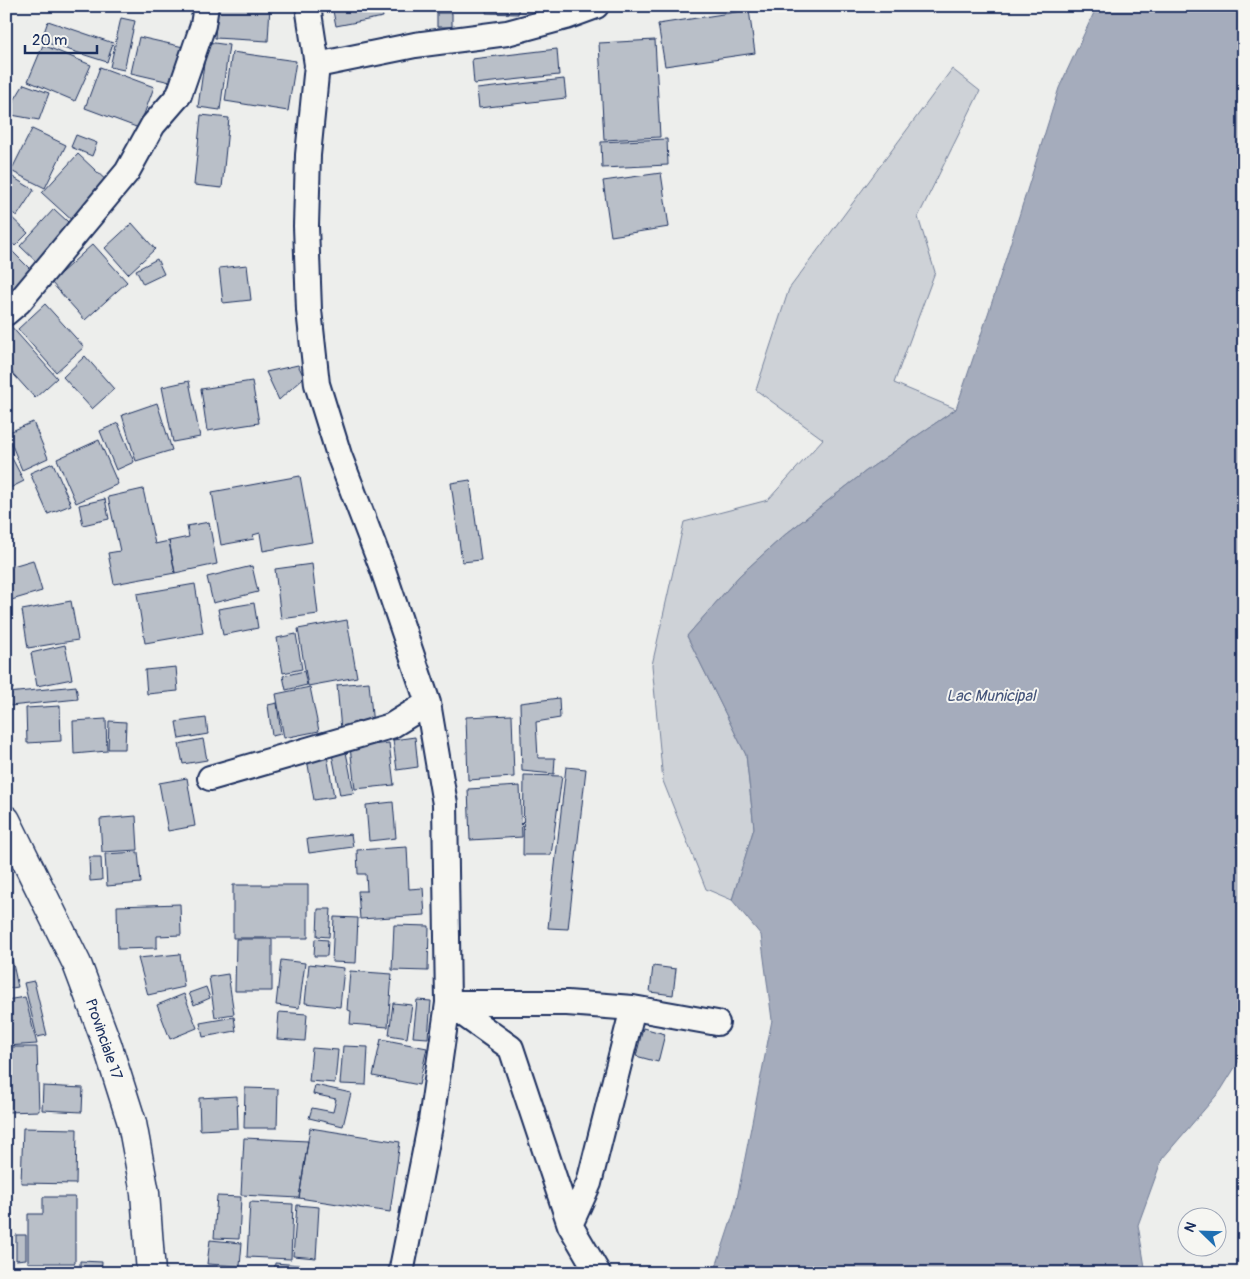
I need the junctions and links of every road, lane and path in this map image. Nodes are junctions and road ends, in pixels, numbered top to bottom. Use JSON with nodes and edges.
{"nodes":[{"id":1,"x":206,"y":6,"type":"edge"},
{"id":2,"x":308,"y":6,"type":"edge"},
{"id":3,"x":596,"y":6,"type":"edge"},
{"id":4,"x":316,"y":65,"type":"junction"},
{"id":5,"x":6,"y":313,"type":"edge"},
{"id":6,"x":428,"y":703,"type":"junction"},
{"id":7,"x":210,"y":778,"type":"dead end"},
{"id":8,"x":6,"y":820,"type":"edge"},
{"id":9,"x":448,"y":1003,"type":"junction"},
{"id":10,"x":633,"y":1008,"type":"junction"},
{"id":11,"x":717,"y":1023,"type":"dead end"},
{"id":12,"x":570,"y":1225,"type":"junction"},
{"id":13,"x":150,"y":1273,"type":"edge"},
{"id":14,"x":401,"y":1273,"type":"edge"},
{"id":15,"x":598,"y":1273,"type":"edge"}],
"edges":[{"from":1,"to":5,"type":"street"},
{"from":2,"to":4,"type":"street"},
{"from":3,"to":4,"type":"street"},
{"from":4,"to":6,"type":"street"},
{"from":6,"to":7,"type":"street"},
{"from":6,"to":9,"type":"street"},
{"from":8,"to":13,"type":"main road","name":"Provinciale 17"},
{"from":9,"to":10,"type":"street"},
{"from":9,"to":12,"type":"street"},
{"from":9,"to":14,"type":"street"},
{"from":10,"to":11,"type":"street"},
{"from":10,"to":12,"type":"street"},
{"from":12,"to":15,"type":"street"}]}
